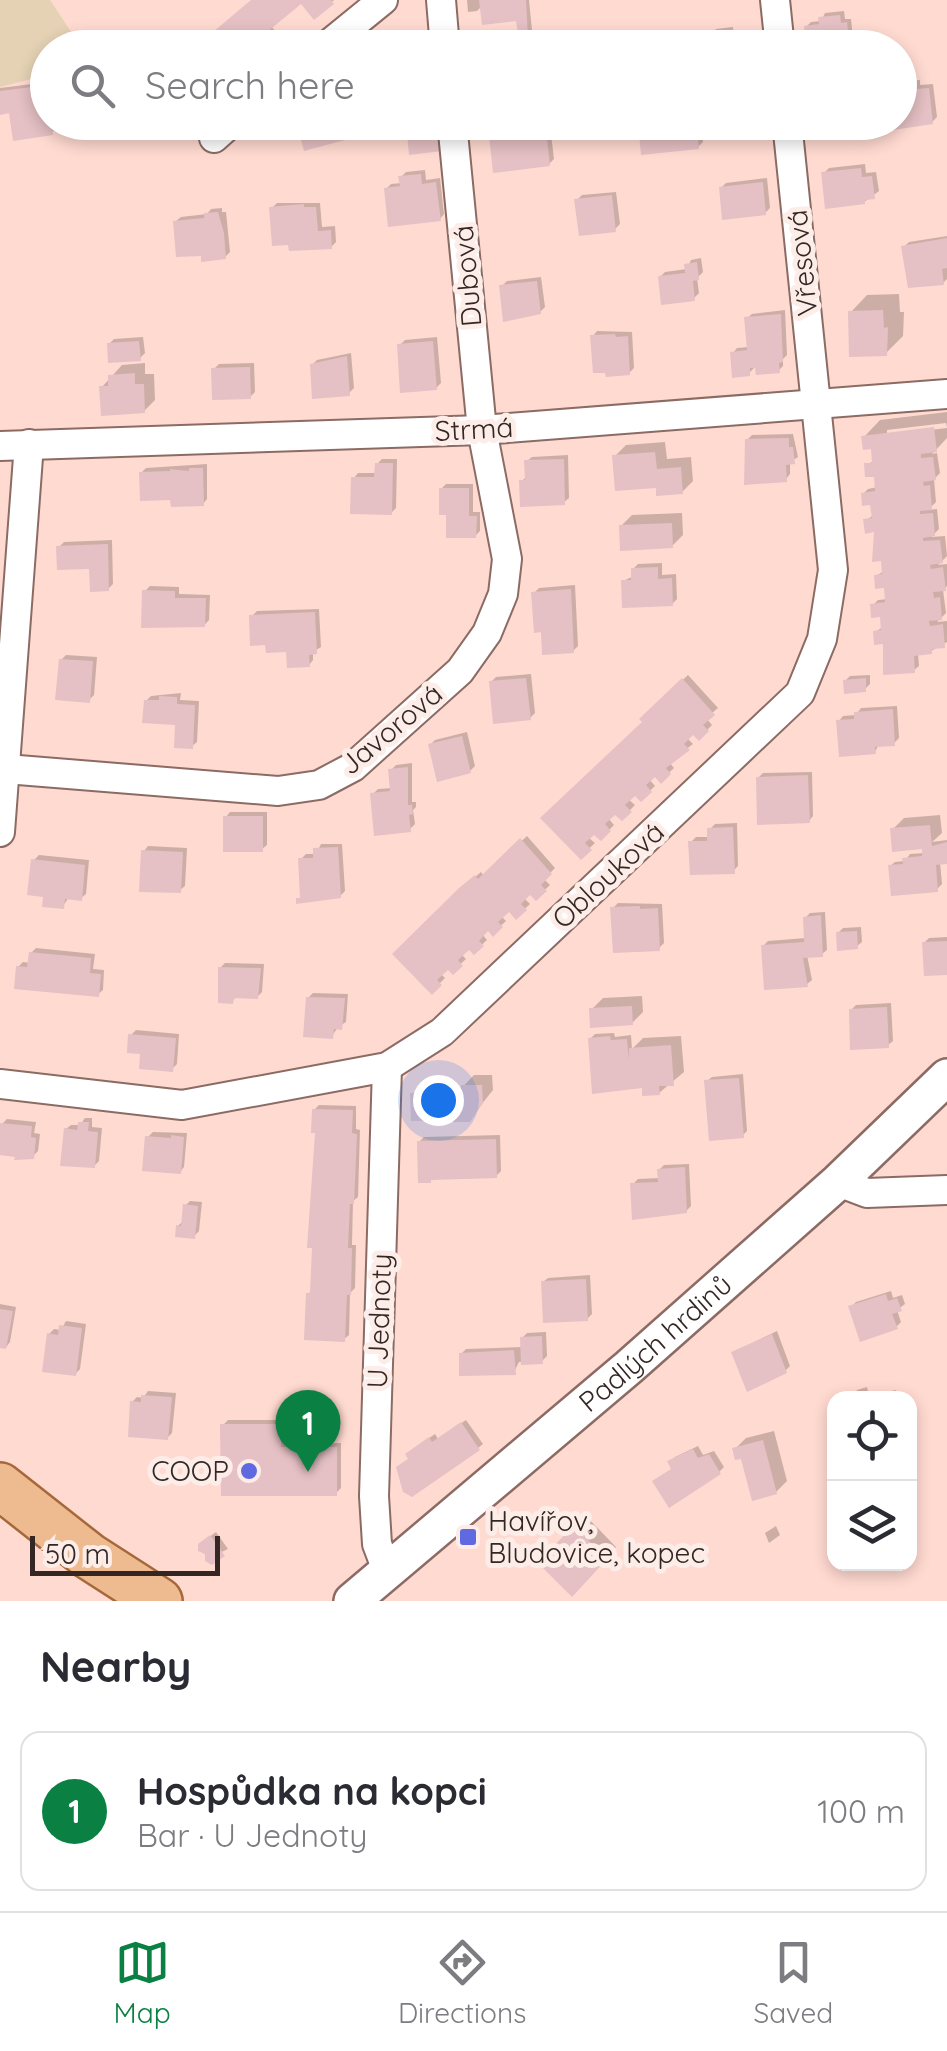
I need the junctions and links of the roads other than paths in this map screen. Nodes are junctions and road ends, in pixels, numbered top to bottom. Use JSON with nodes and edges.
{"nodes":[{"id":1,"x":383,"y":0,"type":"edge"},
{"id":2,"x":441,"y":0,"type":"edge"},
{"id":3,"x":775,"y":0,"type":"edge"},
{"id":4,"x":346,"y":30,"type":"edge"},
{"id":5,"x":444,"y":30,"type":"edge"},
{"id":6,"x":778,"y":30,"type":"edge"},
{"id":7,"x":454,"y":140,"type":"edge"},
{"id":8,"x":789,"y":140,"type":"edge"},
{"id":9,"x":947,"y":394,"type":"edge"},
{"id":10,"x":816,"y":403,"type":"junction"},
{"id":11,"x":482,"y":430,"type":"junction"},
{"id":12,"x":29,"y":444,"type":"junction"},
{"id":13,"x":0,"y":446,"type":"edge"},
{"id":14,"x":6,"y":768,"type":"junction"},
{"id":15,"x":0,"y":832,"type":"edge"},
{"id":16,"x":387,"y":1067,"type":"junction"},
{"id":17,"x":947,"y":1077,"type":"edge"},
{"id":18,"x":0,"y":1084,"type":"edge"},
{"id":19,"x":838,"y":1182,"type":"junction"},
{"id":20,"x":947,"y":1190,"type":"edge"},
{"id":21,"x":0,"y":1486,"type":"edge"},
{"id":22,"x":388,"y":1573,"type":"junction"},
{"id":23,"x":159,"y":1601,"type":"edge"},
{"id":24,"x":352,"y":1601,"type":"edge"}],
"edges":[{"from":1,"to":4,"type":"street"},
{"from":2,"to":5,"type":"street"},
{"from":3,"to":6,"type":"street"},
{"from":7,"to":11,"type":"street","name":"Dubová"},
{"from":8,"to":10,"type":"street","name":"Vřesová"},
{"from":9,"to":10,"type":"street","name":"Strmá"},
{"from":10,"to":11,"type":"street","name":"Strmá"},
{"from":10,"to":16,"type":"street","name":"Oblouková"},
{"from":11,"to":12,"type":"street","name":"Strmá"},
{"from":11,"to":14,"type":"street","name":"Javorová"},
{"from":12,"to":13,"type":"street","name":"Strmá"},
{"from":12,"to":14,"type":"street"},
{"from":14,"to":15,"type":"street"},
{"from":16,"to":18,"type":"street","name":"Oblouková"},
{"from":16,"to":22,"type":"street","name":"U Jednoty"},
{"from":17,"to":19,"type":"street","name":"Padlých hrdinů"},
{"from":19,"to":20,"type":"street"},
{"from":19,"to":22,"type":"street","name":"Padlých hrdinů"},
{"from":21,"to":23,"type":"main road"},
{"from":22,"to":24,"type":"street","name":"Padlých hrdinů"}]}
